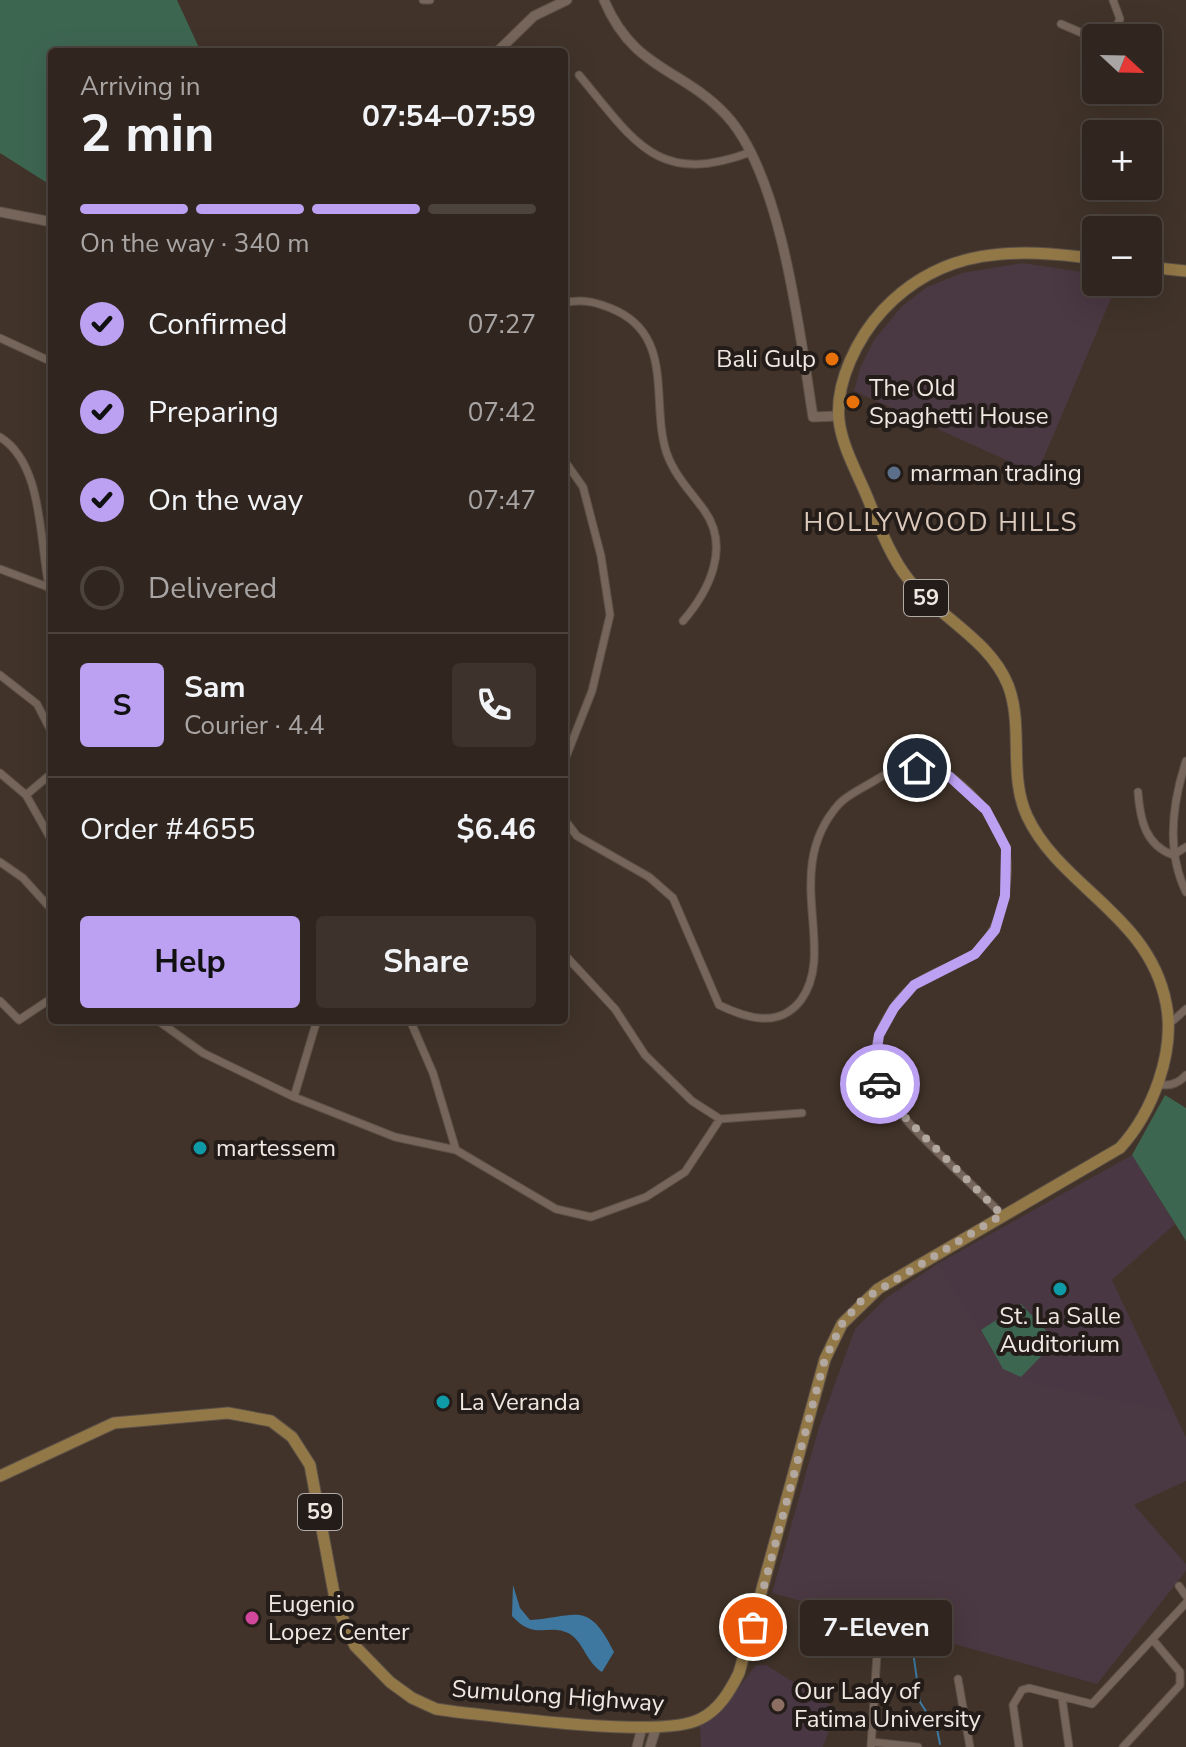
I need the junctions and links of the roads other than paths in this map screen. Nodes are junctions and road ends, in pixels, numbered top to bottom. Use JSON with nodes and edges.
{"nodes":[{"id":1,"x":423,"y":0,"type":"edge"},
{"id":2,"x":430,"y":0,"type":"edge"},
{"id":3,"x":567,"y":0,"type":"edge"},
{"id":4,"x":604,"y":0,"type":"edge"},
{"id":5,"x":1113,"y":0,"type":"edge"},
{"id":6,"x":1061,"y":24,"type":"dead end"},
{"id":7,"x":1118,"y":24,"type":"edge"},
{"id":8,"x":1082,"y":32,"type":"edge"},
{"id":9,"x":501,"y":48,"type":"edge"},
{"id":10,"x":579,"y":75,"type":"dead end"},
{"id":11,"x":751,"y":152,"type":"junction"},
{"id":12,"x":0,"y":212,"type":"edge"},
{"id":13,"x":48,"y":221,"type":"edge"},
{"id":14,"x":1082,"y":258,"type":"edge"},
{"id":15,"x":1162,"y":268,"type":"edge"},
{"id":16,"x":1186,"y":271,"type":"edge"},
{"id":17,"x":568,"y":303,"type":"edge"},
{"id":18,"x":0,"y":338,"type":"edge"},
{"id":19,"x":48,"y":360,"type":"edge"},
{"id":20,"x":839,"y":416,"type":"junction"},
{"id":21,"x":0,"y":437,"type":"edge"},
{"id":22,"x":568,"y":466,"type":"edge"},
{"id":23,"x":0,"y":569,"type":"edge"},
{"id":24,"x":48,"y":587,"type":"joint"},
{"id":25,"x":683,"y":621,"type":"dead end"},
{"id":26,"x":0,"y":675,"type":"edge"},
{"id":27,"x":48,"y":725,"type":"edge"},
{"id":28,"x":568,"y":752,"type":"edge"},
{"id":29,"x":1186,"y":761,"type":"edge"},
{"id":30,"x":0,"y":773,"type":"edge"},
{"id":31,"x":48,"y":776,"type":"edge"},
{"id":32,"x":1138,"y":792,"type":"dead end"},
{"id":33,"x":26,"y":795,"type":"junction"},
{"id":34,"x":568,"y":824,"type":"edge"},
{"id":35,"x":48,"y":834,"type":"edge"},
{"id":36,"x":1186,"y":847,"type":"edge"},
{"id":37,"x":1173,"y":855,"type":"junction"},
{"id":38,"x":0,"y":862,"type":"edge"},
{"id":39,"x":1186,"y":892,"type":"edge"},
{"id":40,"x":48,"y":906,"type":"edge"},
{"id":41,"x":568,"y":958,"type":"edge"},
{"id":42,"x":0,"y":1001,"type":"edge"},
{"id":43,"x":48,"y":1001,"type":"edge"},
{"id":44,"x":1186,"y":1009,"type":"edge"},
{"id":45,"x":163,"y":1024,"type":"edge"},
{"id":46,"x":316,"y":1024,"type":"edge"},
{"id":47,"x":412,"y":1024,"type":"edge"},
{"id":48,"x":1167,"y":1026,"type":"junction"},
{"id":49,"x":1186,"y":1075,"type":"edge"},
{"id":50,"x":1157,"y":1084,"type":"junction"},
{"id":51,"x":294,"y":1097,"type":"junction"},
{"id":52,"x":802,"y":1113,"type":"dead end"},
{"id":53,"x":720,"y":1119,"type":"junction"},
{"id":54,"x":456,"y":1150,"type":"junction"},
{"id":55,"x":1002,"y":1215,"type":"junction"},
{"id":56,"x":0,"y":1476,"type":"edge"},
{"id":57,"x":1179,"y":1586,"type":"dead end"},
{"id":58,"x":1186,"y":1596,"type":"edge"},
{"id":59,"x":1186,"y":1603,"type":"edge"},
{"id":60,"x":1153,"y":1640,"type":"junction"},
{"id":61,"x":877,"y":1654,"type":"dead end"},
{"id":62,"x":958,"y":1679,"type":"dead end"},
{"id":63,"x":1062,"y":1698,"type":"junction"},
{"id":64,"x":642,"y":1727,"type":"junction"},
{"id":65,"x":656,"y":1728,"type":"junction"},
{"id":66,"x":871,"y":1744,"type":"edge"},
{"id":67,"x":637,"y":1747,"type":"edge"},
{"id":68,"x":650,"y":1747,"type":"edge"},
{"id":69,"x":918,"y":1747,"type":"edge"},
{"id":70,"x":970,"y":1747,"type":"edge"},
{"id":71,"x":1019,"y":1747,"type":"edge"},
{"id":72,"x":1069,"y":1747,"type":"edge"},
{"id":73,"x":1123,"y":1747,"type":"edge"}],
"edges":[{"from":1,"to":2,"type":"street"},
{"from":3,"to":9,"type":"street"},
{"from":4,"to":11,"type":"street"},
{"from":5,"to":7,"type":"street"},
{"from":6,"to":8,"type":"street"},
{"from":10,"to":11,"type":"street"},
{"from":11,"to":20,"type":"street"},
{"from":12,"to":13,"type":"street"},
{"from":14,"to":20,"type":"main road","name":"Sumulong Highway","number":"59"},
{"from":15,"to":16,"type":"main road"},
{"from":17,"to":25,"type":"street"},
{"from":18,"to":19,"type":"street"},
{"from":20,"to":48,"type":"main road","name":"Sumulong Highway","number":"59"},
{"from":21,"to":24,"type":"street"},
{"from":22,"to":28,"type":"street"},
{"from":23,"to":24,"type":"street"},
{"from":26,"to":27,"type":"street"},
{"from":29,"to":37,"type":"street"},
{"from":30,"to":33,"type":"street"},
{"from":31,"to":33,"type":"street"},
{"from":32,"to":37,"type":"street"},
{"from":33,"to":35,"type":"street"},
{"from":34,"to":55,"type":"street"},
{"from":36,"to":37,"type":"street"},
{"from":37,"to":39,"type":"street"},
{"from":38,"to":40,"type":"street"},
{"from":41,"to":53,"type":"street"},
{"from":42,"to":43,"type":"street"},
{"from":44,"to":48,"type":"street"},
{"from":45,"to":51,"type":"street"},
{"from":46,"to":51,"type":"street"},
{"from":47,"to":54,"type":"street"},
{"from":48,"to":50,"type":"main road","name":"Sumulong Highway","number":"59"},
{"from":49,"to":50,"type":"street"},
{"from":50,"to":55,"type":"main road","name":"Sumulong Highway","number":"59"},
{"from":51,"to":54,"type":"street"},
{"from":52,"to":53,"type":"street"},
{"from":53,"to":54,"type":"street"},
{"from":55,"to":65,"type":"main road","name":"Sumulong Highway","number":"59"},
{"from":56,"to":64,"type":"main road","name":"Sumulong Highway","number":"59"},
{"from":57,"to":58,"type":"street"},
{"from":59,"to":60,"type":"street"},
{"from":60,"to":63,"type":"street"},
{"from":60,"to":73,"type":"street"},
{"from":61,"to":66,"type":"street"},
{"from":62,"to":70,"type":"street"},
{"from":63,"to":71,"type":"street"},
{"from":63,"to":72,"type":"street"},
{"from":64,"to":65,"type":"main road","name":"Sumulong Highway","number":"59"},
{"from":64,"to":67,"type":"street"},
{"from":65,"to":68,"type":"street"},
{"from":66,"to":69,"type":"street"}]}
